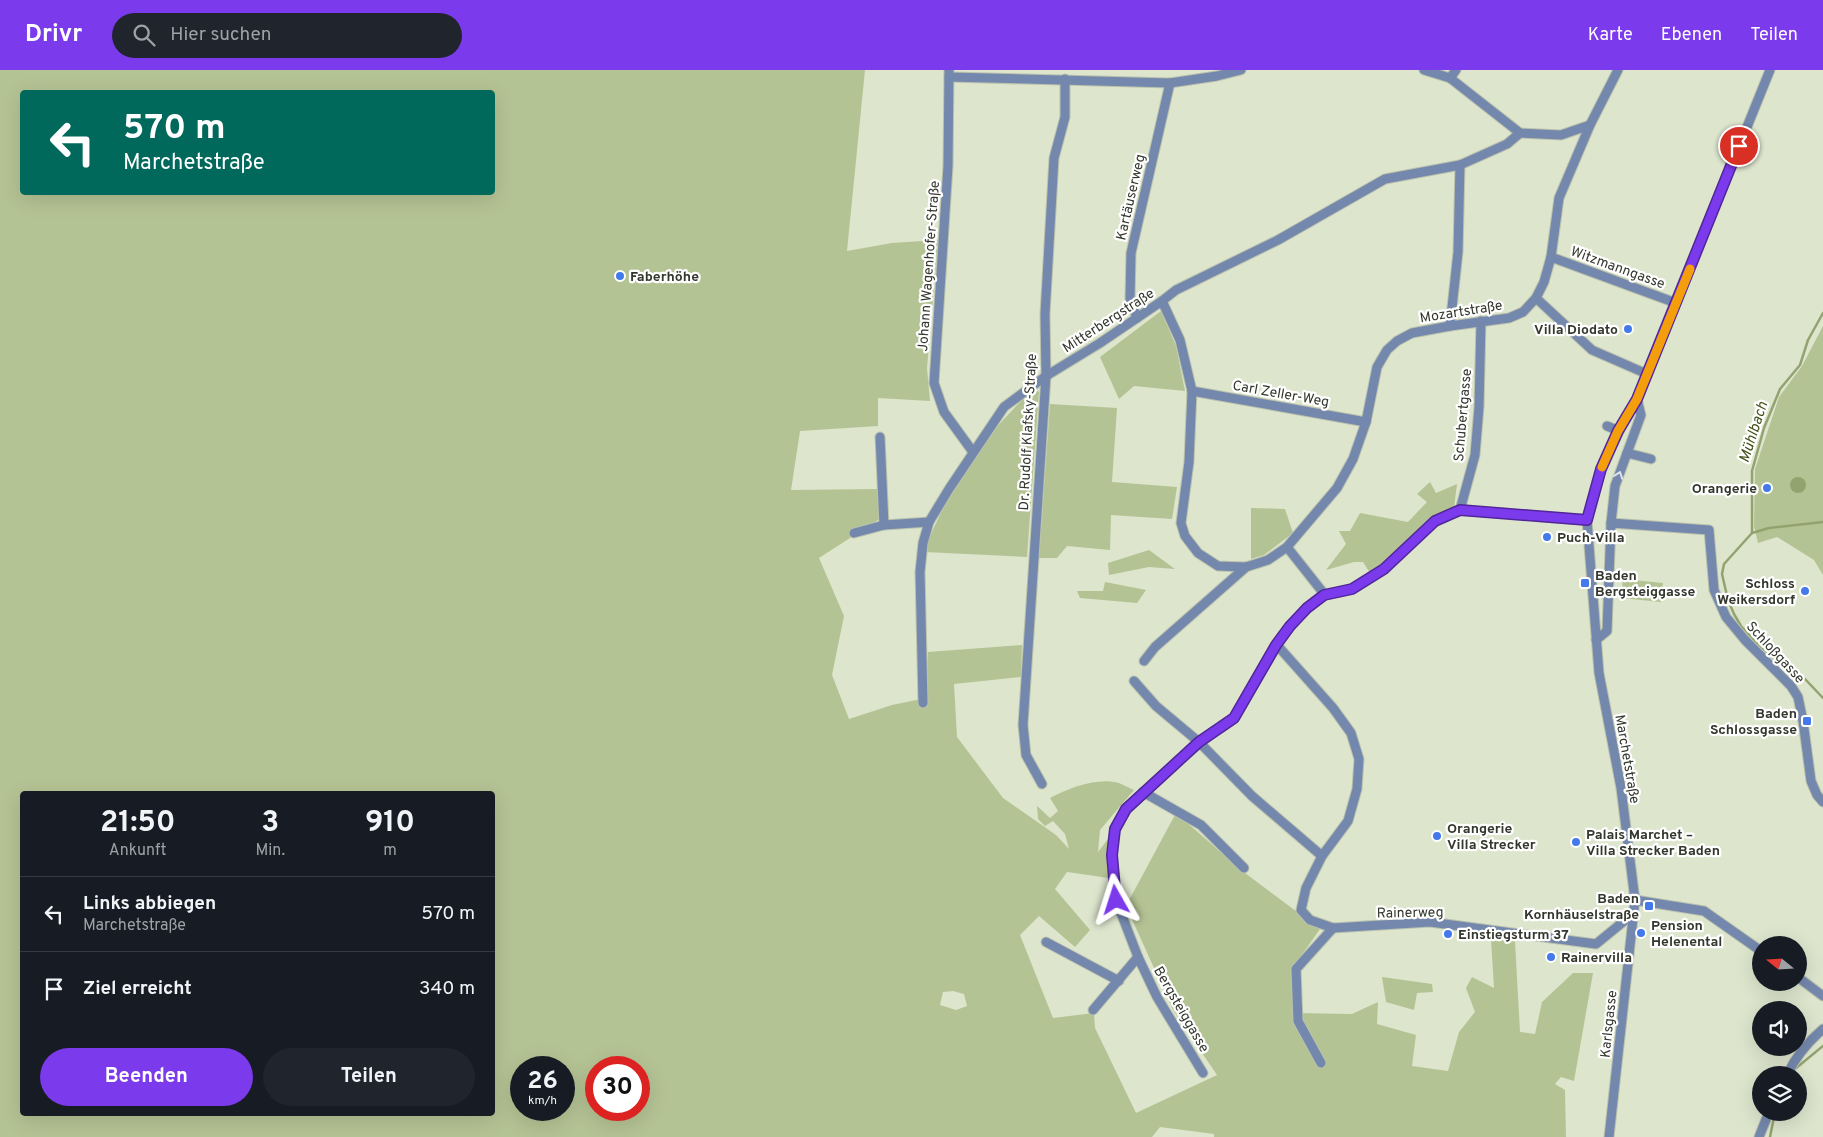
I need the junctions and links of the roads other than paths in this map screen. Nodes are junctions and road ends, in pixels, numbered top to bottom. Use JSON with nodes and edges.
{"nodes":[{"id":1,"x":1241,"y":70,"type":"edge"},
{"id":2,"x":1424,"y":70,"type":"edge"},
{"id":3,"x":1456,"y":70,"type":"edge"},
{"id":4,"x":1618,"y":70,"type":"edge"},
{"id":5,"x":1770,"y":70,"type":"edge"},
{"id":6,"x":949,"y":73,"type":"edge"},
{"id":7,"x":1450,"y":78,"type":"junction"},
{"id":8,"x":1065,"y":79,"type":"junction"},
{"id":9,"x":1170,"y":83,"type":"junction"},
{"id":10,"x":1590,"y":125,"type":"junction"},
{"id":11,"x":1520,"y":132,"type":"junction"},
{"id":12,"x":1460,"y":165,"type":"junction"},
{"id":13,"x":1551,"y":257,"type":"junction"},
{"id":14,"x":1536,"y":298,"type":"junction"},
{"id":15,"x":1162,"y":301,"type":"junction"},
{"id":16,"x":1676,"y":303,"type":"junction"},
{"id":17,"x":1137,"y":318,"type":"junction"},
{"id":18,"x":1481,"y":321,"type":"junction"},
{"id":19,"x":1450,"y":326,"type":"junction"},
{"id":20,"x":1647,"y":374,"type":"junction"},
{"id":21,"x":1046,"y":376,"type":"junction"},
{"id":22,"x":1192,"y":391,"type":"junction"},
{"id":23,"x":1637,"y":399,"type":"junction"},
{"id":24,"x":1366,"y":422,"type":"junction"},
{"id":25,"x":1607,"y":426,"type":"dead end"},
{"id":26,"x":1618,"y":431,"type":"junction"},
{"id":27,"x":880,"y":438,"type":"dead end"},
{"id":28,"x":973,"y":452,"type":"junction"},
{"id":29,"x":1627,"y":453,"type":"junction"},
{"id":30,"x":1651,"y":459,"type":"dead end"},
{"id":31,"x":1460,"y":510,"type":"junction"},
{"id":32,"x":1587,"y":520,"type":"junction"},
{"id":33,"x":930,"y":522,"type":"junction"},
{"id":34,"x":1611,"y":523,"type":"junction"},
{"id":35,"x":884,"y":525,"type":"junction"},
{"id":36,"x":854,"y":533,"type":"dead end"},
{"id":37,"x":1287,"y":547,"type":"junction"},
{"id":38,"x":1246,"y":567,"type":"junction"},
{"id":39,"x":1324,"y":595,"type":"junction"},
{"id":40,"x":1596,"y":640,"type":"junction"},
{"id":41,"x":1276,"y":645,"type":"junction"},
{"id":42,"x":1144,"y":661,"type":"dead end"},
{"id":43,"x":1134,"y":682,"type":"dead end"},
{"id":44,"x":923,"y":703,"type":"dead end"},
{"id":45,"x":1199,"y":742,"type":"junction"},
{"id":46,"x":1042,"y":784,"type":"dead end"},
{"id":47,"x":1143,"y":792,"type":"junction"},
{"id":48,"x":1823,"y":802,"type":"edge"},
{"id":49,"x":1322,"y":856,"type":"junction"},
{"id":50,"x":1244,"y":868,"type":"dead end"},
{"id":51,"x":1635,"y":900,"type":"junction"},
{"id":52,"x":1634,"y":913,"type":"junction"},
{"id":53,"x":1333,"y":928,"type":"junction"},
{"id":54,"x":1046,"y":942,"type":"dead end"},
{"id":55,"x":1752,"y":945,"type":"edge"},
{"id":56,"x":1138,"y":957,"type":"junction"},
{"id":57,"x":1119,"y":981,"type":"junction"},
{"id":58,"x":1808,"y":985,"type":"edge"},
{"id":59,"x":1823,"y":996,"type":"edge"},
{"id":60,"x":1093,"y":1010,"type":"dead end"},
{"id":61,"x":1823,"y":1029,"type":"edge"},
{"id":62,"x":1321,"y":1063,"type":"dead end"},
{"id":63,"x":1791,"y":1066,"type":"edge"},
{"id":64,"x":1203,"y":1073,"type":"dead end"},
{"id":65,"x":1765,"y":1121,"type":"edge"},
{"id":66,"x":1609,"y":1137,"type":"edge"},
{"id":67,"x":1759,"y":1137,"type":"edge"}],
"edges":[{"from":1,"to":9,"type":"street"},
{"from":2,"to":7,"type":"street"},
{"from":3,"to":7,"type":"street"},
{"from":4,"to":10,"type":"street","name":"Mozartstraße"},
{"from":5,"to":16,"type":"street","name":"Marchetstraße"},
{"from":6,"to":8,"type":"street"},
{"from":6,"to":28,"type":"street","name":"Johann Wagenhofer-Straße"},
{"from":7,"to":11,"type":"street"},
{"from":8,"to":9,"type":"street"},
{"from":8,"to":21,"type":"street","name":"Dr. Rudolf Klafsky-Straße"},
{"from":9,"to":17,"type":"street","name":"Kartäuserweg"},
{"from":10,"to":11,"type":"street"},
{"from":10,"to":13,"type":"street","name":"Mozartstraße"},
{"from":11,"to":12,"type":"street","name":"Mitterbergstraße"},
{"from":12,"to":15,"type":"street","name":"Mitterbergstraße"},
{"from":12,"to":19,"type":"street"},
{"from":13,"to":14,"type":"street","name":"Mozartstraße"},
{"from":13,"to":16,"type":"street","name":"Witzmanngasse"},
{"from":14,"to":18,"type":"street","name":"Mozartstraße"},
{"from":14,"to":20,"type":"street"},
{"from":15,"to":17,"type":"street","name":"Mitterbergstraße"},
{"from":15,"to":22,"type":"street"},
{"from":16,"to":20,"type":"street","name":"Marchetstraße"},
{"from":17,"to":21,"type":"street","name":"Mitterbergstraße"},
{"from":18,"to":19,"type":"street","name":"Mozartstraße"},
{"from":18,"to":31,"type":"street","name":"Schubertgasse"},
{"from":19,"to":24,"type":"street","name":"Mozartstraße"},
{"from":20,"to":23,"type":"street","name":"Marchetstraße"},
{"from":21,"to":28,"type":"street","name":"Mitterbergstraße"},
{"from":21,"to":46,"type":"street","name":"Dr. Rudolf Klafsky-Straße"},
{"from":22,"to":24,"type":"street","name":"Carl Zeller-Weg"},
{"from":22,"to":38,"type":"street"},
{"from":23,"to":26,"type":"street","name":"Marchetstraße"},
{"from":23,"to":29,"type":"street","name":"Marchetstraße"},
{"from":24,"to":37,"type":"street","name":"Mozartstraße"},
{"from":25,"to":26,"type":"street"},
{"from":26,"to":32,"type":"street","name":"Marchetstraße"},
{"from":27,"to":35,"type":"street"},
{"from":28,"to":33,"type":"street","name":"Mitterbergstraße"},
{"from":29,"to":30,"type":"street"},
{"from":34,"to":29,"type":"street","name":"Marchetstraße","one_way":true},
{"from":31,"to":32,"type":"street","name":"Bergsteiggasse"},
{"from":31,"to":39,"type":"street","name":"Bergsteiggasse"},
{"from":32,"to":40,"type":"street","name":"Marchetstraße"},
{"from":33,"to":35,"type":"street"},
{"from":33,"to":44,"type":"street","name":"Mitterbergstraße"},
{"from":34,"to":40,"type":"street","name":"Marchetstraße"},
{"from":34,"to":48,"type":"street","name":"Schloßgasse"},
{"from":35,"to":36,"type":"street"},
{"from":37,"to":38,"type":"street","name":"Mozartstraße"},
{"from":37,"to":39,"type":"street"},
{"from":38,"to":42,"type":"street"},
{"from":39,"to":41,"type":"street","name":"Bergsteiggasse"},
{"from":40,"to":51,"type":"street","name":"Marchetstraße"},
{"from":41,"to":45,"type":"street","name":"Bergsteiggasse"},
{"from":41,"to":49,"type":"street"},
{"from":43,"to":45,"type":"street"},
{"from":45,"to":47,"type":"street","name":"Bergsteiggasse"},
{"from":45,"to":49,"type":"street"},
{"from":47,"to":50,"type":"street"},
{"from":47,"to":56,"type":"street","name":"Bergsteiggasse"},
{"from":49,"to":53,"type":"street","name":"Rainerweg"},
{"from":51,"to":52,"type":"street","name":"Marchetstraße"},
{"from":51,"to":55,"type":"street"},
{"from":52,"to":53,"type":"street","name":"Rainerweg"},
{"from":52,"to":66,"type":"street","name":"Karlsgasse"},
{"from":53,"to":62,"type":"street"},
{"from":54,"to":57,"type":"street"},
{"from":56,"to":57,"type":"street","name":"Bergsteiggasse"},
{"from":56,"to":64,"type":"street","name":"Bergsteiggasse"},
{"from":57,"to":60,"type":"street","name":"Bergsteiggasse"},
{"from":58,"to":59,"type":"street"},
{"from":61,"to":63,"type":"street"},
{"from":65,"to":67,"type":"street"}]}
